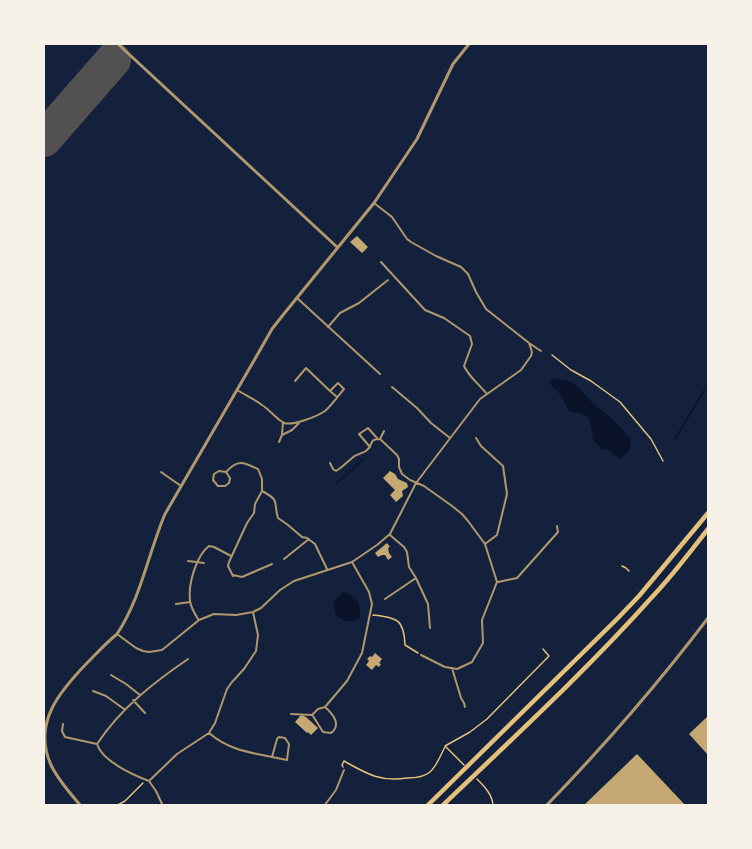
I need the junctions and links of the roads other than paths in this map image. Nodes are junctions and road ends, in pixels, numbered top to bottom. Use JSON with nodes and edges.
{"nodes":[{"id":1,"x":118,"y":44,"type":"edge"},
{"id":2,"x":469,"y":44,"type":"edge"},
{"id":3,"x":374,"y":203,"type":"junction"},
{"id":4,"x":337,"y":247,"type":"junction"},
{"id":5,"x":381,"y":262,"type":"dead end"},
{"id":6,"x":388,"y":280,"type":"dead end"},
{"id":7,"x":297,"y":298,"type":"junction"},
{"id":8,"x":349,"y":302,"type":"dead end"},
{"id":9,"x":350,"y":307,"type":"junction"},
{"id":10,"x":328,"y":327,"type":"junction"},
{"id":11,"x":529,"y":343,"type":"junction"},
{"id":12,"x":542,"y":351,"type":"dead end"},
{"id":13,"x":380,"y":374,"type":"dead end"},
{"id":14,"x":295,"y":381,"type":"dead end"},
{"id":15,"x":392,"y":387,"type":"dead end"},
{"id":16,"x":237,"y":390,"type":"junction"},
{"id":17,"x":330,"y":391,"type":"junction"},
{"id":18,"x":486,"y":393,"type":"junction"},
{"id":19,"x":337,"y":397,"type":"junction"},
{"id":20,"x":301,"y":421,"type":"junction"},
{"id":21,"x":283,"y":422,"type":"junction"},
{"id":22,"x":384,"y":431,"type":"dead end"},
{"id":23,"x":282,"y":435,"type":"junction"},
{"id":24,"x":450,"y":438,"type":"junction"},
{"id":25,"x":476,"y":438,"type":"dead end"},
{"id":26,"x":379,"y":439,"type":"junction"},
{"id":27,"x":279,"y":442,"type":"dead end"},
{"id":28,"x":370,"y":447,"type":"junction"},
{"id":29,"x":330,"y":463,"type":"dead end"},
{"id":30,"x":161,"y":472,"type":"dead end"},
{"id":31,"x":226,"y":472,"type":"junction"},
{"id":32,"x":416,"y":483,"type":"junction"},
{"id":33,"x":181,"y":486,"type":"junction"},
{"id":34,"x":262,"y":491,"type":"junction"},
{"id":35,"x":708,"y":513,"type":"edge"},
{"id":36,"x":557,"y":526,"type":"dead end"},
{"id":37,"x":708,"y":530,"type":"edge"},
{"id":38,"x":390,"y":534,"type":"junction"},
{"id":39,"x":309,"y":539,"type":"junction"},
{"id":40,"x":485,"y":544,"type":"junction"},
{"id":41,"x":231,"y":556,"type":"junction"},
{"id":42,"x":284,"y":560,"type":"dead end"},
{"id":43,"x":188,"y":561,"type":"dead end"},
{"id":44,"x":197,"y":562,"type":"junction"},
{"id":45,"x":352,"y":562,"type":"junction"},
{"id":46,"x":204,"y":563,"type":"dead end"},
{"id":47,"x":272,"y":564,"type":"dead end"},
{"id":48,"x":327,"y":569,"type":"junction"},
{"id":49,"x":416,"y":578,"type":"junction"},
{"id":50,"x":497,"y":582,"type":"junction"},
{"id":51,"x":385,"y":599,"type":"dead end"},
{"id":52,"x":190,"y":603,"type":"junction"},
{"id":53,"x":176,"y":604,"type":"dead end"},
{"id":54,"x":253,"y":612,"type":"junction"},
{"id":55,"x":708,"y":618,"type":"edge"},
{"id":56,"x":199,"y":620,"type":"junction"},
{"id":57,"x":430,"y":628,"type":"dead end"},
{"id":58,"x":117,"y":634,"type":"junction"},
{"id":59,"x":421,"y":655,"type":"road end"},
{"id":60,"x":188,"y":659,"type":"dead end"},
{"id":61,"x":452,"y":668,"type":"junction"},
{"id":62,"x":111,"y":675,"type":"dead end"},
{"id":63,"x":93,"y":691,"type":"dead end"},
{"id":64,"x":140,"y":695,"type":"junction"},
{"id":65,"x":133,"y":700,"type":"junction"},
{"id":66,"x":326,"y":707,"type":"junction"},
{"id":67,"x":465,"y":707,"type":"dead end"},
{"id":68,"x":124,"y":709,"type":"junction"},
{"id":69,"x":145,"y":713,"type":"dead end"},
{"id":70,"x":291,"y":714,"type":"dead end"},
{"id":71,"x":312,"y":715,"type":"junction"},
{"id":72,"x":63,"y":724,"type":"dead end"},
{"id":73,"x":45,"y":734,"type":"edge"},
{"id":74,"x":209,"y":734,"type":"junction"},
{"id":75,"x":97,"y":744,"type":"junction"},
{"id":76,"x":272,"y":757,"type":"junction"},
{"id":77,"x":345,"y":770,"type":"road end"},
{"id":78,"x":147,"y":781,"type":"junction"},
{"id":79,"x":81,"y":806,"type":"edge"},
{"id":80,"x":163,"y":806,"type":"edge"},
{"id":81,"x":324,"y":806,"type":"edge"},
{"id":82,"x":427,"y":806,"type":"edge"},
{"id":83,"x":442,"y":806,"type":"edge"},
{"id":84,"x":546,"y":806,"type":"edge"}],
"edges":[{"from":1,"to":4,"type":"street"},
{"from":2,"to":3,"type":"street"},
{"from":3,"to":4,"type":"street"},
{"from":3,"to":11,"type":"street"},
{"from":4,"to":7,"type":"street"},
{"from":5,"to":18,"type":"street"},
{"from":6,"to":9,"type":"street"},
{"from":7,"to":10,"type":"street"},
{"from":7,"to":16,"type":"street"},
{"from":8,"to":9,"type":"street"},
{"from":9,"to":10,"type":"street"},
{"from":10,"to":13,"type":"street"},
{"from":11,"to":12,"type":"street"},
{"from":11,"to":18,"type":"street"},
{"from":14,"to":17,"type":"street"},
{"from":15,"to":24,"type":"street"},
{"from":16,"to":21,"type":"street"},
{"from":16,"to":33,"type":"street"},
{"from":17,"to":19,"type":"street"},
{"from":17,"to":19,"type":"street"},
{"from":18,"to":24,"type":"street"},
{"from":19,"to":20,"type":"street"},
{"from":20,"to":21,"type":"street"},
{"from":20,"to":23,"type":"street"},
{"from":21,"to":23,"type":"street"},
{"from":22,"to":26,"type":"street"},
{"from":23,"to":27,"type":"street"},
{"from":24,"to":32,"type":"street"},
{"from":25,"to":40,"type":"street"},
{"from":26,"to":28,"type":"street"},
{"from":26,"to":28,"type":"street"},
{"from":26,"to":32,"type":"street"},
{"from":28,"to":29,"type":"street"},
{"from":30,"to":33,"type":"street"},
{"from":31,"to":31,"type":"street"},
{"from":31,"to":34,"type":"street"},
{"from":32,"to":38,"type":"street"},
{"from":32,"to":40,"type":"street"},
{"from":33,"to":58,"type":"street"},
{"from":34,"to":39,"type":"street"},
{"from":34,"to":41,"type":"street"},
{"from":35,"to":82,"type":"highway"},
{"from":36,"to":50,"type":"street"},
{"from":37,"to":83,"type":"highway"},
{"from":38,"to":45,"type":"street"},
{"from":38,"to":49,"type":"street"},
{"from":39,"to":42,"type":"street"},
{"from":39,"to":48,"type":"street"},
{"from":40,"to":50,"type":"street"},
{"from":41,"to":44,"type":"street"},
{"from":41,"to":47,"type":"street"},
{"from":43,"to":44,"type":"street"},
{"from":44,"to":46,"type":"street"},
{"from":44,"to":52,"type":"street"},
{"from":45,"to":48,"type":"street"},
{"from":45,"to":66,"type":"street"},
{"from":48,"to":54,"type":"street"},
{"from":49,"to":51,"type":"street"},
{"from":49,"to":57,"type":"street"},
{"from":50,"to":61,"type":"street"},
{"from":52,"to":53,"type":"street"},
{"from":52,"to":56,"type":"street"},
{"from":54,"to":56,"type":"street"},
{"from":54,"to":74,"type":"street"},
{"from":55,"to":84,"type":"street"},
{"from":56,"to":58,"type":"street"},
{"from":58,"to":73,"type":"street"},
{"from":59,"to":61,"type":"street"},
{"from":60,"to":64,"type":"street"},
{"from":61,"to":67,"type":"street"},
{"from":62,"to":64,"type":"street"},
{"from":63,"to":68,"type":"street"},
{"from":64,"to":65,"type":"street"},
{"from":65,"to":68,"type":"street"},
{"from":65,"to":69,"type":"street"},
{"from":66,"to":71,"type":"street"},
{"from":66,"to":71,"type":"street"},
{"from":68,"to":75,"type":"street"},
{"from":70,"to":71,"type":"street"},
{"from":72,"to":75,"type":"street"},
{"from":73,"to":79,"type":"street"},
{"from":74,"to":76,"type":"street"},
{"from":74,"to":78,"type":"street"},
{"from":75,"to":78,"type":"street"},
{"from":76,"to":76,"type":"street"},
{"from":77,"to":81,"type":"street"},
{"from":78,"to":80,"type":"street"}]}
